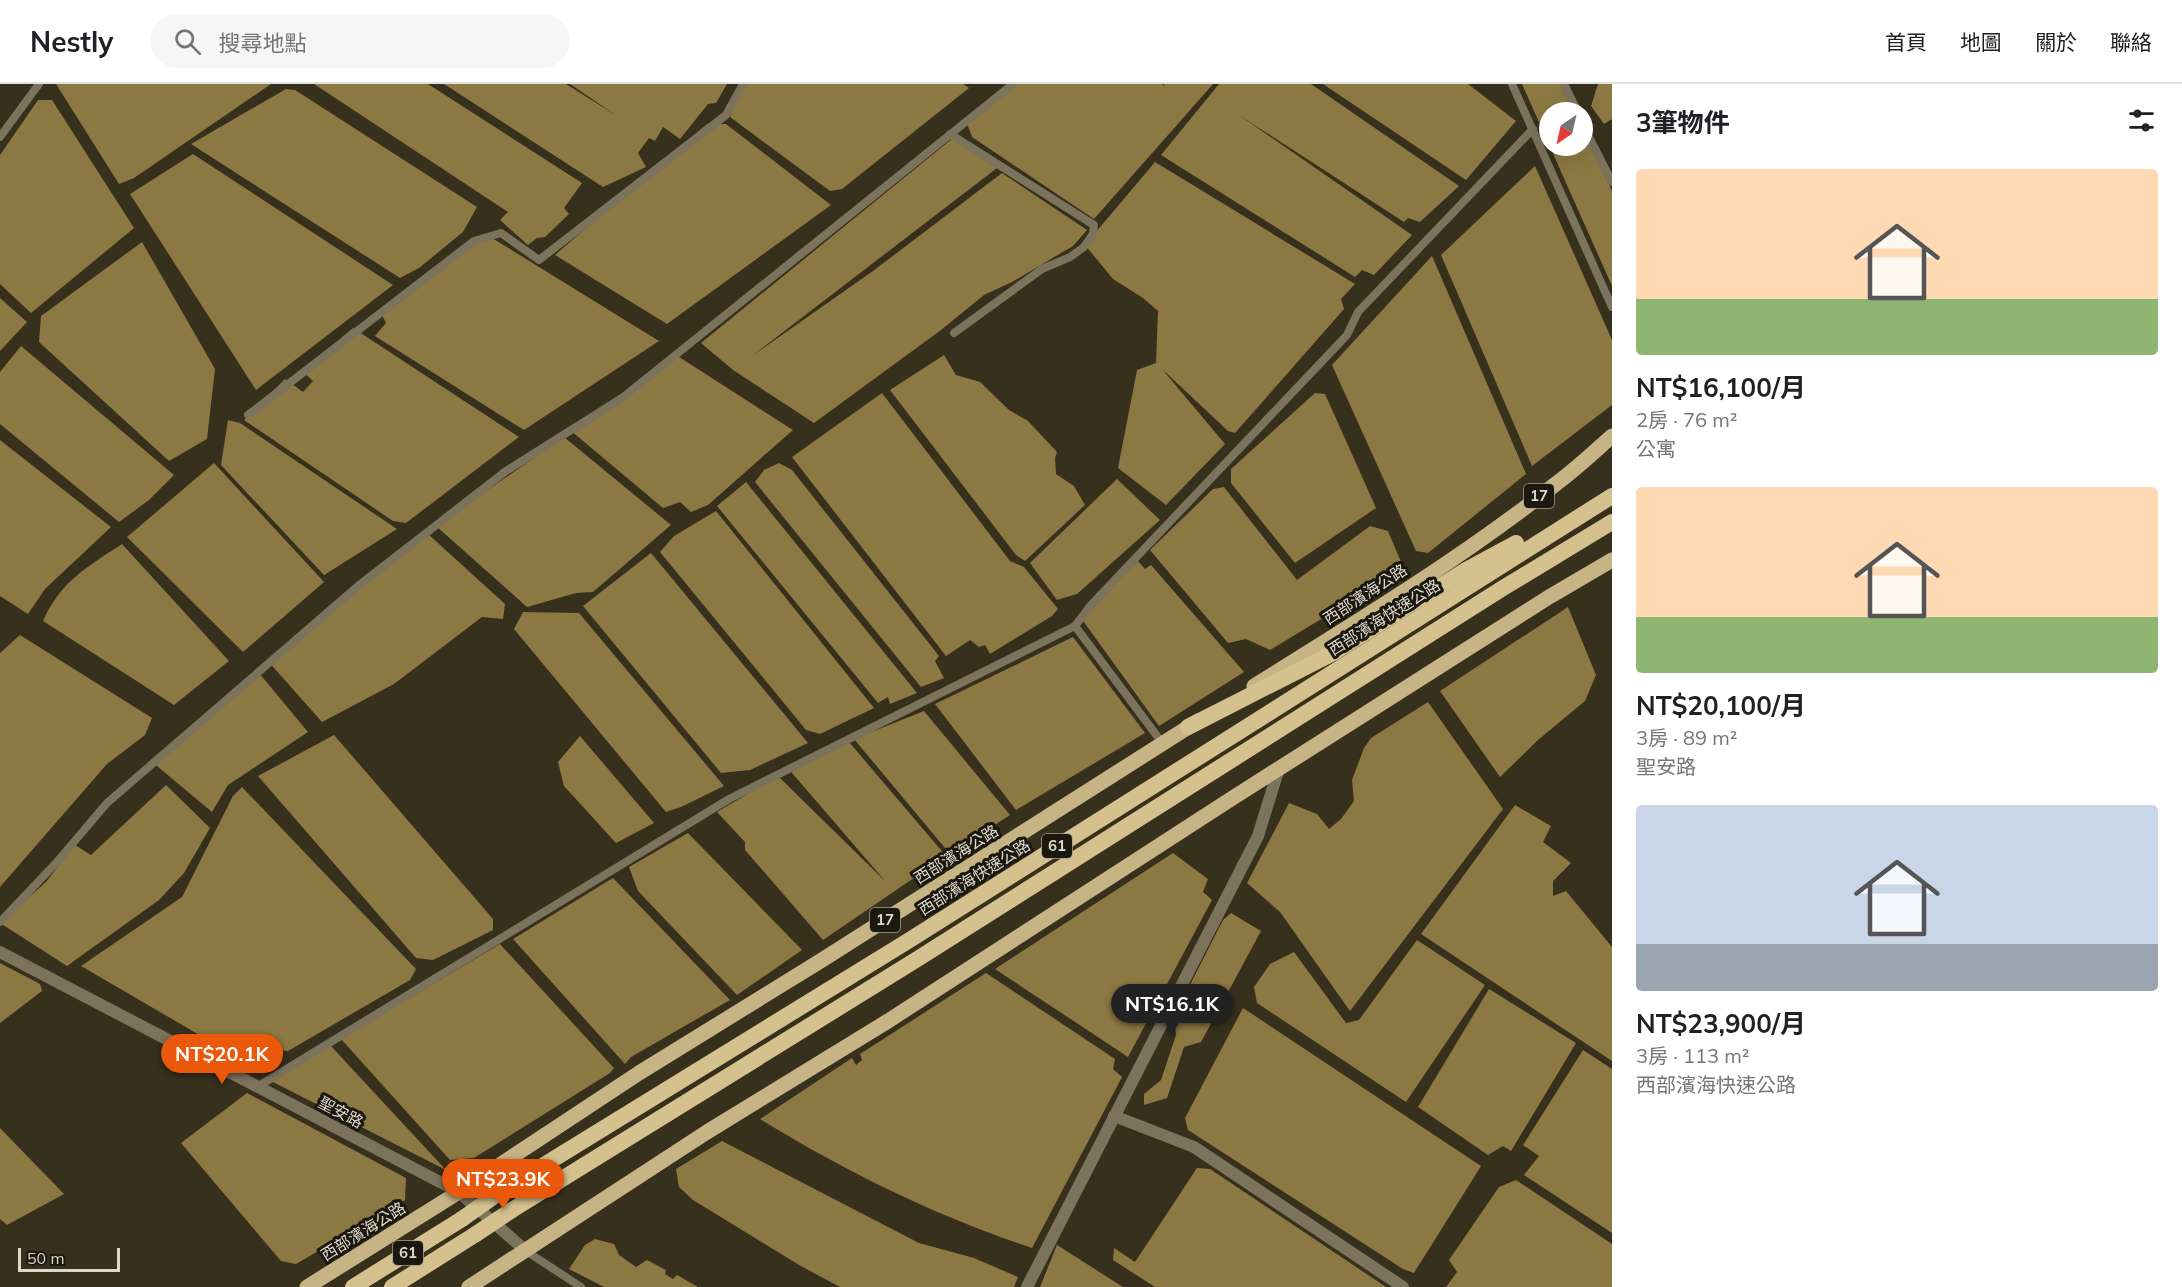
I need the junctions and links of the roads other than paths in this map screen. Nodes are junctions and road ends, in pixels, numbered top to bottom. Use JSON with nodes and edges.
{"nodes":[{"id":1,"x":39,"y":84,"type":"edge"},
{"id":2,"x":743,"y":84,"type":"edge"},
{"id":3,"x":1013,"y":84,"type":"edge"},
{"id":4,"x":1512,"y":84,"type":"edge"},
{"id":5,"x":1564,"y":84,"type":"edge"},
{"id":6,"x":1573,"y":102,"type":"edge"},
{"id":7,"x":1533,"y":129,"type":"junction"},
{"id":8,"x":950,"y":134,"type":"junction"},
{"id":9,"x":0,"y":136,"type":"edge"},
{"id":10,"x":1593,"y":145,"type":"edge"},
{"id":11,"x":1612,"y":182,"type":"edge"},
{"id":12,"x":1612,"y":307,"type":"edge"},
{"id":13,"x":954,"y":333,"type":"dead end"},
{"id":14,"x":248,"y":415,"type":"dead end"},
{"id":15,"x":1612,"y":436,"type":"edge"},
{"id":16,"x":1612,"y":491,"type":"edge"},
{"id":17,"x":1612,"y":496,"type":"edge"},
{"id":18,"x":1612,"y":522,"type":"edge"},
{"id":19,"x":1612,"y":560,"type":"edge"},
{"id":20,"x":1075,"y":626,"type":"junction"},
{"id":21,"x":1188,"y":727,"type":"junction"},
{"id":22,"x":1163,"y":744,"type":"junction"},
{"id":23,"x":1279,"y":768,"type":"junction"},
{"id":24,"x":0,"y":922,"type":"edge"},
{"id":25,"x":0,"y":952,"type":"edge"},
{"id":26,"x":257,"y":1087,"type":"junction"},
{"id":27,"x":1114,"y":1116,"type":"junction"},
{"id":28,"x":459,"y":1192,"type":"junction"},
{"id":29,"x":526,"y":1251,"type":"junction"},
{"id":30,"x":307,"y":1287,"type":"edge"},
{"id":31,"x":353,"y":1287,"type":"edge"},
{"id":32,"x":392,"y":1287,"type":"edge"},
{"id":33,"x":469,"y":1287,"type":"edge"},
{"id":34,"x":581,"y":1287,"type":"edge"},
{"id":35,"x":1027,"y":1287,"type":"edge"},
{"id":36,"x":1403,"y":1287,"type":"edge"}],
"edges":[{"from":1,"to":9,"type":"lane"},
{"from":2,"to":14,"type":"lane"},
{"from":3,"to":8,"type":"lane"},
{"from":4,"to":7,"type":"lane"},
{"from":5,"to":6,"type":"lane"},
{"from":7,"to":12,"type":"lane"},
{"from":7,"to":20,"type":"lane"},
{"from":8,"to":13,"type":"lane"},
{"from":8,"to":24,"type":"lane"},
{"from":10,"to":11,"type":"lane"},
{"from":15,"to":21,"type":"main road","name":"西部濱海公路","number":"17"},
{"from":16,"to":21,"type":"highway"},
{"from":17,"to":31,"type":"highway","name":"西部濱海快速公路","number":"61","bridge":true},
{"from":18,"to":32,"type":"highway","number":"61","bridge":true},
{"from":19,"to":23,"type":"main road"},
{"from":20,"to":22,"type":"lane"},
{"from":20,"to":26,"type":"lane"},
{"from":21,"to":22,"type":"main road","name":"西部濱海公路","number":"17"},
{"from":22,"to":28,"type":"main road","name":"西部濱海公路","number":"17"},
{"from":23,"to":27,"type":"street"},
{"from":23,"to":29,"type":"main road"},
{"from":25,"to":26,"type":"street","name":"聖安路"},
{"from":26,"to":28,"type":"street","name":"聖安路"},
{"from":27,"to":35,"type":"street"},
{"from":27,"to":36,"type":"street"},
{"from":28,"to":29,"type":"street","name":"聖安路"},
{"from":28,"to":30,"type":"main road","name":"西部濱海公路","number":"17"},
{"from":29,"to":33,"type":"main road"},
{"from":29,"to":34,"type":"lane"}]}
